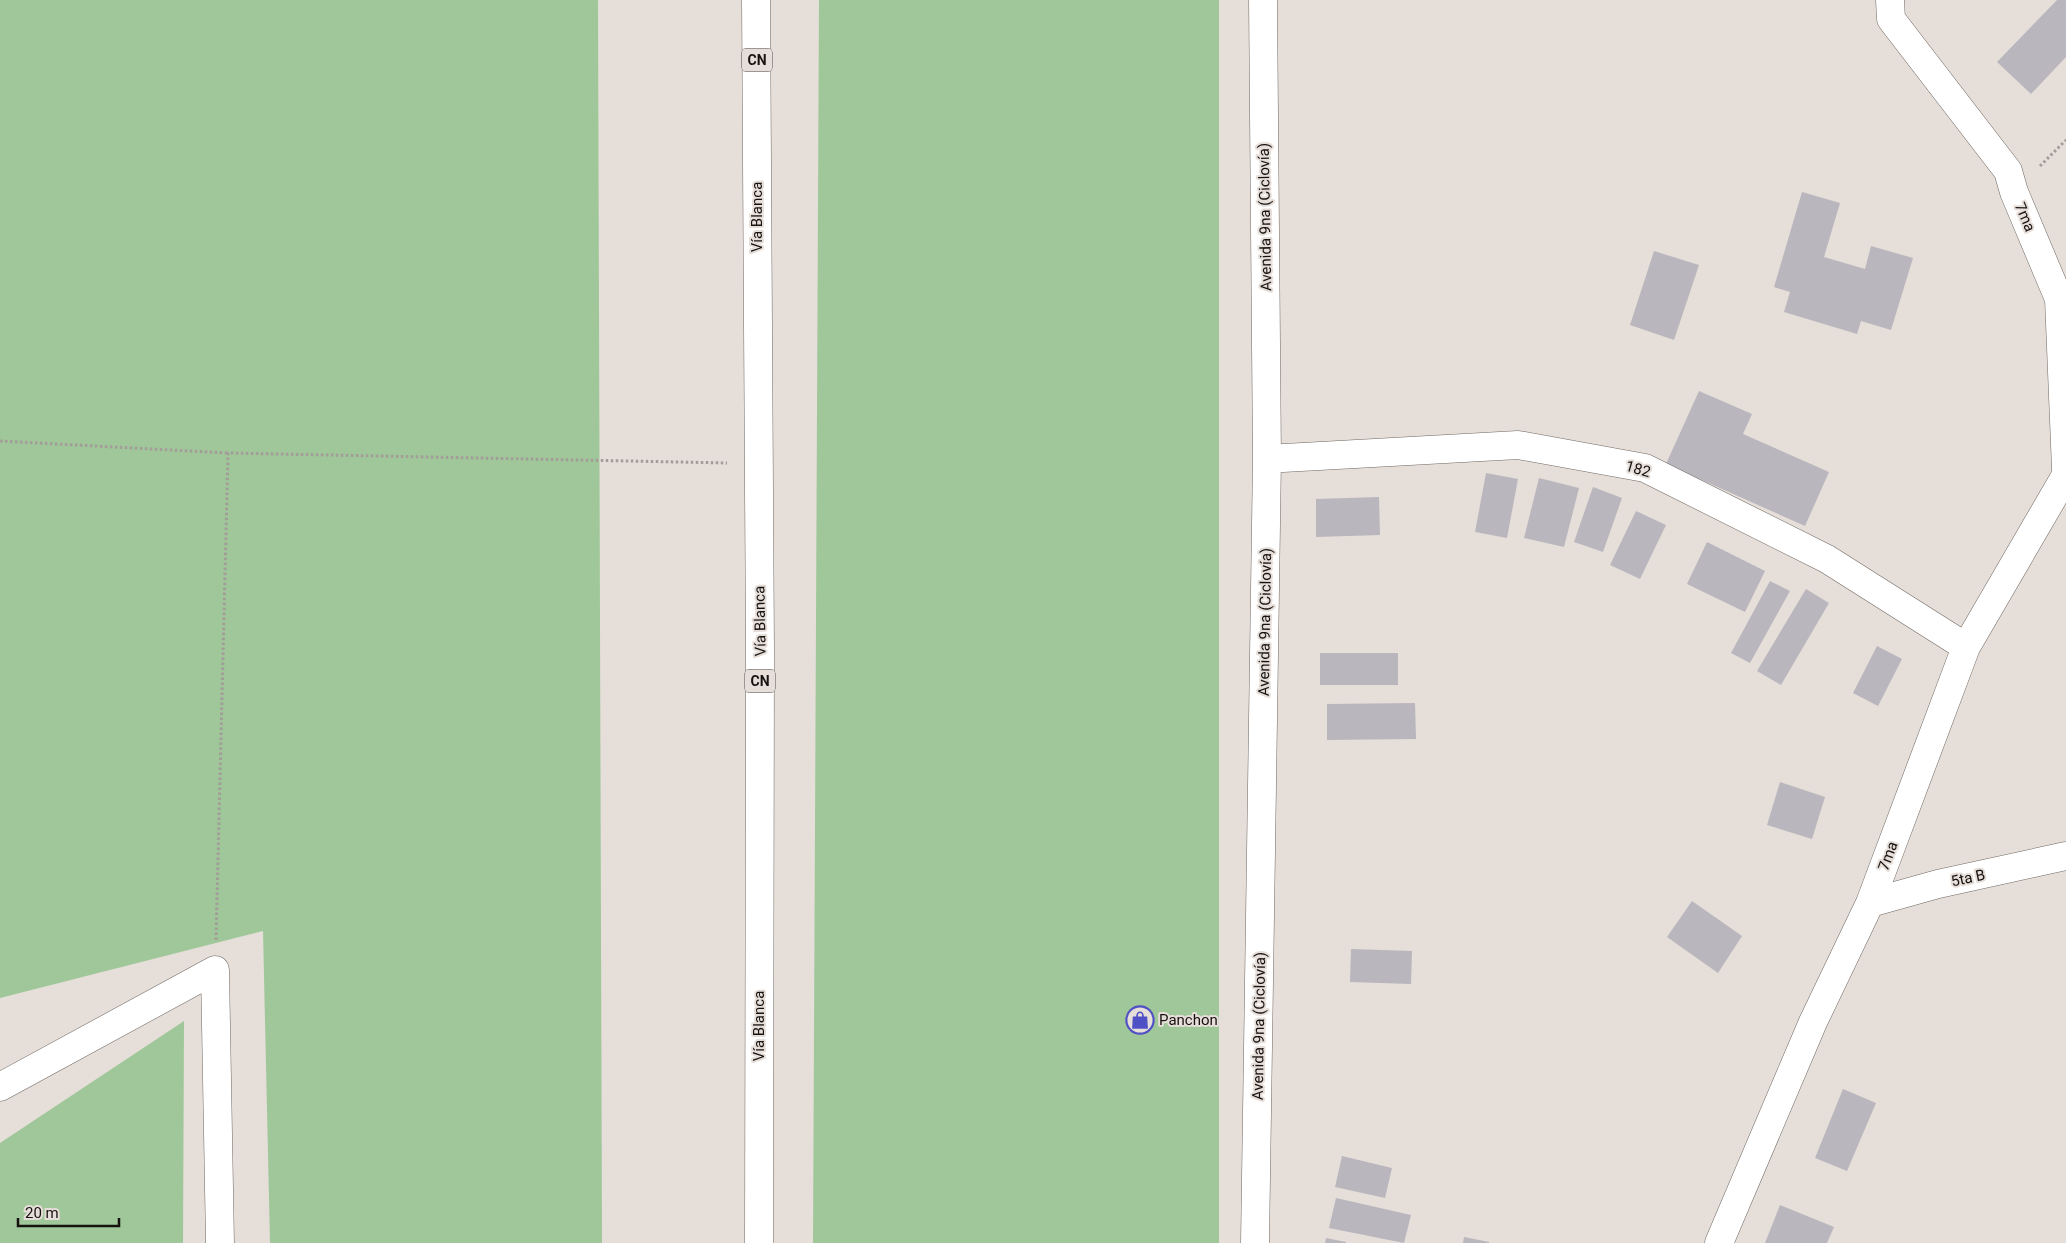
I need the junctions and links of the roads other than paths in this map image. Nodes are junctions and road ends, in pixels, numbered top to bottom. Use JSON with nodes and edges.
{"nodes":[{"id":1,"x":756,"y":0,"type":"edge"},
{"id":2,"x":1263,"y":0,"type":"edge"},
{"id":3,"x":1890,"y":0,"type":"edge"},
{"id":4,"x":2063,"y":297,"type":"edge"},
{"id":5,"x":1268,"y":459,"type":"junction"},
{"id":6,"x":2066,"y":469,"type":"edge"},
{"id":7,"x":2066,"y":475,"type":"edge"},
{"id":8,"x":1966,"y":647,"type":"junction"},
{"id":9,"x":2066,"y":856,"type":"edge"},
{"id":10,"x":1870,"y":903,"type":"junction"},
{"id":11,"x":0,"y":1087,"type":"edge"},
{"id":12,"x":220,"y":1243,"type":"edge"},
{"id":13,"x":759,"y":1243,"type":"edge"},
{"id":14,"x":1255,"y":1243,"type":"edge"},
{"id":15,"x":1719,"y":1243,"type":"edge"}],
"edges":[{"from":1,"to":13,"type":"main road","name":"Vía Blanca","number":"CN"},
{"from":2,"to":5,"type":"main road","name":"Avenida 9na (Ciclovía)"},
{"from":3,"to":4,"type":"main road","name":"7ma"},
{"from":4,"to":6,"type":"main road","name":"7ma"},
{"from":5,"to":8,"type":"main road","name":"182"},
{"from":5,"to":14,"type":"main road","name":"Avenida 9na (Ciclovía)"},
{"from":7,"to":8,"type":"main road","name":"7ma"},
{"from":8,"to":10,"type":"main road","name":"7ma"},
{"from":9,"to":10,"type":"main road","name":"5ta B"},
{"from":10,"to":15,"type":"main road","name":"7ma"},
{"from":11,"to":12,"type":"main road"}]}
